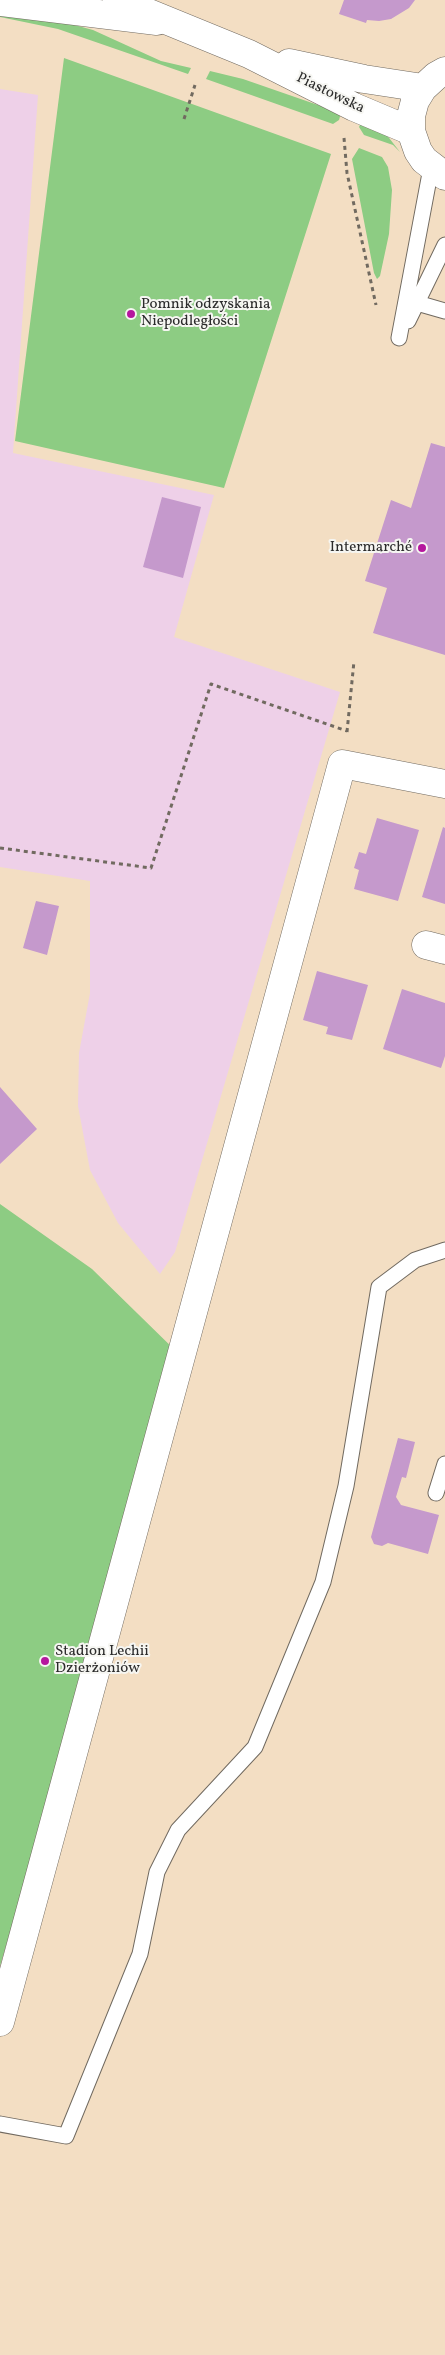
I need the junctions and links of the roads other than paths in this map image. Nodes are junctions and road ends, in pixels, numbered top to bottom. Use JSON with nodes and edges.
{"nodes":[{"id":1,"x":117,"y":0,"type":"edge"},
{"id":2,"x":0,"y":2,"type":"edge"},
{"id":3,"x":171,"y":22,"type":"junction"},
{"id":4,"x":249,"y":54,"type":"junction"},
{"id":5,"x":445,"y":71,"type":"edge"},
{"id":6,"x":422,"y":88,"type":"junction"},
{"id":7,"x":411,"y":131,"type":"junction"},
{"id":8,"x":438,"y":172,"type":"edge"},
{"id":9,"x":445,"y":245,"type":"edge"},
{"id":10,"x":417,"y":302,"type":"junction"},
{"id":11,"x":445,"y":311,"type":"edge"},
{"id":12,"x":445,"y":784,"type":"edge"},
{"id":13,"x":445,"y":1250,"type":"edge"},
{"id":14,"x":445,"y":1464,"type":"edge"},
{"id":15,"x":436,"y":1493,"type":"dead end"},
{"id":16,"x":0,"y":2022,"type":"edge"},
{"id":17,"x":0,"y":2124,"type":"edge"}],
"edges":[{"from":1,"to":3,"type":"street","name":"Piastowska"},
{"from":2,"to":3,"type":"street"},
{"from":3,"to":4,"type":"street","name":"Piastowska"},
{"from":4,"to":6,"type":"street","name":"Piastowska"},
{"from":4,"to":7,"type":"street","name":"Piastowska"},
{"from":5,"to":6,"type":"street"},
{"from":6,"to":7,"type":"street"},
{"from":7,"to":8,"type":"street"},
{"from":8,"to":10,"type":"lane"},
{"from":9,"to":10,"type":"lane"},
{"from":10,"to":11,"type":"lane"},
{"from":12,"to":16,"type":"street"},
{"from":13,"to":17,"type":"lane"},
{"from":14,"to":15,"type":"lane"}]}
